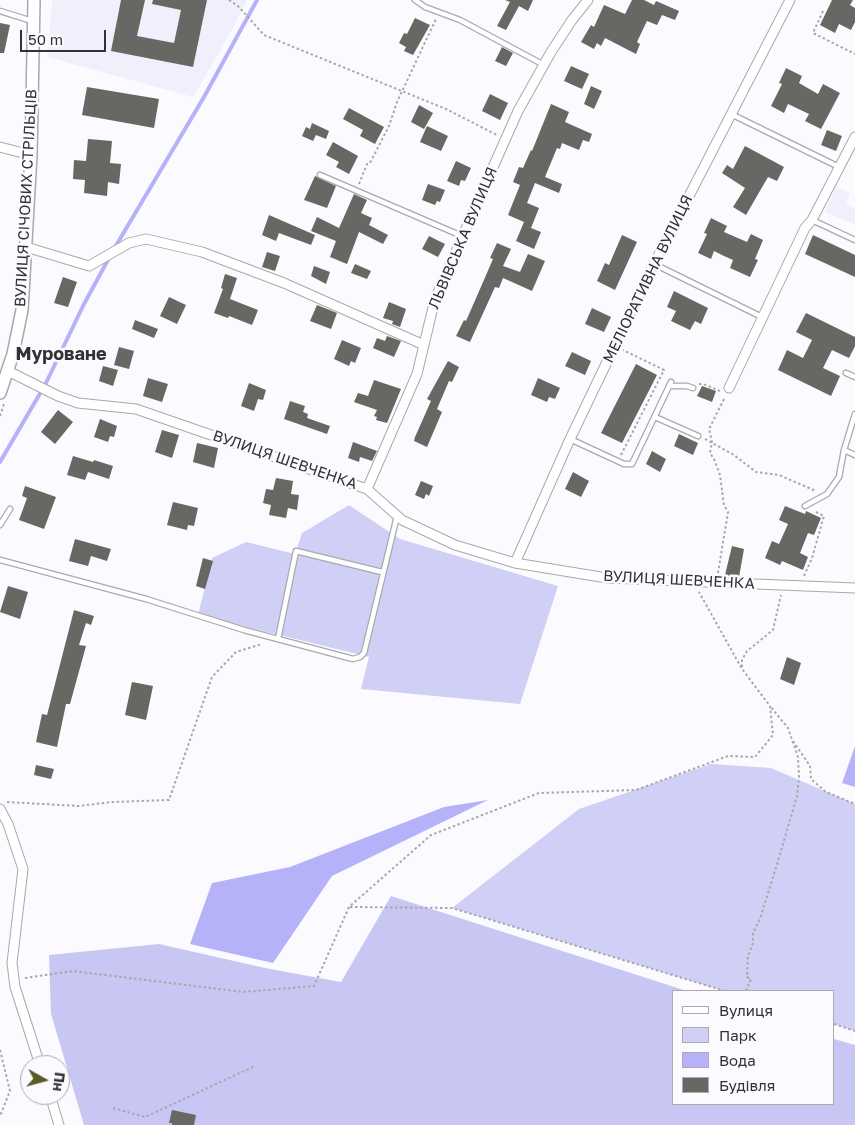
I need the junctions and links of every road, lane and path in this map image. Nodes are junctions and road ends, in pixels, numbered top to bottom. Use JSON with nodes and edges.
{"nodes":[{"id":1,"x":34,"y":0,"type":"edge"},
{"id":2,"x":228,"y":0,"type":"edge"},
{"id":3,"x":415,"y":0,"type":"edge"},
{"id":4,"x":588,"y":0,"type":"edge"},
{"id":5,"x":790,"y":0,"type":"edge"},
{"id":6,"x":0,"y":10,"type":"edge"},
{"id":7,"x":823,"y":10,"type":"dead end"},
{"id":8,"x":438,"y":12,"type":"junction"},
{"id":9,"x":32,"y":21,"type":"junction"},
{"id":10,"x":855,"y":54,"type":"edge"},
{"id":11,"x":544,"y":65,"type":"junction"},
{"id":12,"x":402,"y":91,"type":"junction"},
{"id":13,"x":731,"y":114,"type":"junction"},
{"id":14,"x":855,"y":137,"type":"edge"},
{"id":15,"x":506,"y":139,"type":"junction"},
{"id":16,"x":0,"y":147,"type":"edge"},
{"id":17,"x":31,"y":155,"type":"junction"},
{"id":18,"x":839,"y":167,"type":"junction"},
{"id":19,"x":320,"y":175,"type":"dead end"},
{"id":20,"x":356,"y":191,"type":"junction"},
{"id":21,"x":812,"y":220,"type":"junction"},
{"id":22,"x":462,"y":236,"type":"junction"},
{"id":23,"x":855,"y":240,"type":"edge"},
{"id":24,"x":26,"y":247,"type":"junction"},
{"id":25,"x":654,"y":264,"type":"junction"},
{"id":26,"x":762,"y":317,"type":"junction"},
{"id":27,"x":424,"y":345,"type":"junction"},
{"id":28,"x":614,"y":346,"type":"junction"},
{"id":29,"x":8,"y":371,"type":"junction"},
{"id":30,"x":846,"y":373,"type":"dead end"},
{"id":31,"x":855,"y":377,"type":"edge"},
{"id":32,"x":687,"y":386,"type":"junction"},
{"id":33,"x":693,"y":388,"type":"dead end"},
{"id":34,"x":729,"y":388,"type":"junction"},
{"id":35,"x":0,"y":393,"type":"edge"},
{"id":36,"x":855,"y":414,"type":"edge"},
{"id":37,"x":655,"y":417,"type":"junction"},
{"id":38,"x":698,"y":436,"type":"joint"},
{"id":39,"x":570,"y":439,"type":"junction"},
{"id":40,"x":712,"y":442,"type":"junction"},
{"id":41,"x":844,"y":450,"type":"junction"},
{"id":42,"x":855,"y":455,"type":"edge"},
{"id":43,"x":618,"y":462,"type":"junction"},
{"id":44,"x":367,"y":489,"type":"junction"},
{"id":45,"x":827,"y":494,"type":"junction"},
{"id":46,"x":805,"y":506,"type":"joint"},
{"id":47,"x":10,"y":509,"type":"dead end"},
{"id":48,"x":397,"y":516,"type":"junction"},
{"id":49,"x":0,"y":525,"type":"edge"},
{"id":50,"x":0,"y":560,"type":"edge"},
{"id":51,"x":515,"y":563,"type":"junction"},
{"id":52,"x":382,"y":572,"type":"junction"},
{"id":53,"x":693,"y":582,"type":"junction"},
{"id":54,"x":717,"y":582,"type":"junction"},
{"id":55,"x":782,"y":585,"type":"junction"},
{"id":56,"x":799,"y":586,"type":"junction"},
{"id":57,"x":855,"y":588,"type":"edge"},
{"id":58,"x":278,"y":639,"type":"junction"},
{"id":59,"x":742,"y":669,"type":"junction"},
{"id":60,"x":770,"y":706,"type":"junction"},
{"id":61,"x":791,"y":739,"type":"junction"},
{"id":62,"x":0,"y":802,"type":"edge"},
{"id":63,"x":855,"y":804,"type":"edge"},
{"id":64,"x":0,"y":809,"type":"edge"},
{"id":65,"x":349,"y":907,"type":"junction"},
{"id":66,"x":14,"y":979,"type":"junction"},
{"id":67,"x":722,"y":990,"type":"edge"},
{"id":68,"x":746,"y":990,"type":"edge"},
{"id":69,"x":835,"y":1024,"type":"edge"},
{"id":70,"x":855,"y":1031,"type":"edge"},
{"id":71,"x":0,"y":1050,"type":"edge"},
{"id":72,"x":37,"y":1055,"type":"edge"},
{"id":73,"x":254,"y":1066,"type":"dead end"},
{"id":74,"x":53,"y":1105,"type":"edge"},
{"id":75,"x":113,"y":1108,"type":"dead end"},
{"id":76,"x":0,"y":1116,"type":"edge"},
{"id":77,"x":60,"y":1125,"type":"edge"}],
"edges":[{"from":1,"to":9,"type":"street","name":"ВУЛИЦЯ СІЧОВИХ СТРІЛЬЦІВ"},
{"from":2,"to":12,"type":"path"},
{"from":3,"to":8,"type":"lane"},
{"from":4,"to":11,"type":"street","name":"ЛЬВІВСЬКА ВУЛИЦЯ"},
{"from":5,"to":13,"type":"street","name":"МЕЛІОРАТИВНА ВУЛИЦЯ"},
{"from":6,"to":9,"type":"lane"},
{"from":7,"to":10,"type":"path"},
{"from":8,"to":11,"type":"lane"},
{"from":8,"to":12,"type":"path"},
{"from":9,"to":17,"type":"street","name":"ВУЛИЦЯ СІЧОВИХ СТРІЛЬЦІВ"},
{"from":11,"to":15,"type":"street","name":"ЛЬВІВСЬКА ВУЛИЦЯ"},
{"from":12,"to":15,"type":"path"},
{"from":12,"to":20,"type":"path"},
{"from":13,"to":18,"type":"lane"},
{"from":13,"to":25,"type":"street","name":"МЕЛІОРАТИВНА ВУЛИЦЯ"},
{"from":14,"to":18,"type":"street"},
{"from":15,"to":22,"type":"street","name":"ЛЬВІВСЬКА ВУЛИЦЯ"},
{"from":16,"to":17,"type":"street"},
{"from":17,"to":24,"type":"street","name":"ВУЛИЦЯ СІЧОВИХ СТРІЛЬЦІВ"},
{"from":18,"to":21,"type":"street"},
{"from":19,"to":20,"type":"lane"},
{"from":20,"to":22,"type":"lane"},
{"from":21,"to":23,"type":"lane"},
{"from":21,"to":26,"type":"street"},
{"from":22,"to":27,"type":"street","name":"ЛЬВІВСЬКА ВУЛИЦЯ"},
{"from":24,"to":27,"type":"street"},
{"from":24,"to":29,"type":"street","name":"ВУЛИЦЯ СІЧОВИХ СТРІЛЬЦІВ"},
{"from":25,"to":26,"type":"lane"},
{"from":25,"to":28,"type":"street","name":"МЕЛІОРАТИВНА ВУЛИЦЯ"},
{"from":26,"to":34,"type":"street"},
{"from":27,"to":44,"type":"street","name":"ЛЬВІВСЬКА ВУЛИЦЯ"},
{"from":28,"to":39,"type":"street","name":"МЕЛІОРАТИВНА ВУЛИЦЯ"},
{"from":28,"to":43,"type":"path"},
{"from":29,"to":35,"type":"street","name":"ВУЛИЦЯ СІЧОВИХ СТРІЛЬЦІВ"},
{"from":29,"to":44,"type":"street","name":"ВУЛИЦЯ ШЕВЧЕНКА"},
{"from":30,"to":31,"type":"lane"},
{"from":32,"to":33,"type":"lane"},
{"from":32,"to":34,"type":"path"},
{"from":32,"to":37,"type":"lane"},
{"from":34,"to":40,"type":"path"},
{"from":36,"to":41,"type":"lane"},
{"from":37,"to":38,"type":"lane"},
{"from":37,"to":43,"type":"lane"},
{"from":38,"to":40,"type":"path"},
{"from":39,"to":43,"type":"lane"},
{"from":39,"to":51,"type":"street","name":"МЕЛІОРАТИВНА ВУЛИЦЯ"},
{"from":40,"to":45,"type":"path"},
{"from":40,"to":54,"type":"path"},
{"from":41,"to":42,"type":"lane"},
{"from":41,"to":45,"type":"lane"},
{"from":44,"to":48,"type":"street","name":"ВУЛИЦЯ ШЕВЧЕНКА"},
{"from":45,"to":46,"type":"lane"},
{"from":46,"to":56,"type":"path"},
{"from":47,"to":49,"type":"lane"},
{"from":48,"to":51,"type":"street","name":"ВУЛИЦЯ ШЕВЧЕНКА"},
{"from":48,"to":52,"type":"lane"},
{"from":50,"to":58,"type":"lane"},
{"from":51,"to":53,"type":"street","name":"ВУЛИЦЯ ШЕВЧЕНКА"},
{"from":52,"to":58,"type":"lane"},
{"from":52,"to":58,"type":"lane"},
{"from":53,"to":54,"type":"street","name":"ВУЛИЦЯ ШЕВЧЕНКА"},
{"from":53,"to":59,"type":"path"},
{"from":54,"to":55,"type":"street","name":"ВУЛИЦЯ ШЕВЧЕНКА"},
{"from":55,"to":56,"type":"street","name":"ВУЛИЦЯ ШЕВЧЕНКА"},
{"from":55,"to":59,"type":"path"},
{"from":56,"to":57,"type":"street","name":"ВУЛИЦЯ ШЕВЧЕНКА"},
{"from":58,"to":62,"type":"path"},
{"from":59,"to":60,"type":"path"},
{"from":60,"to":61,"type":"path"},
{"from":60,"to":65,"type":"path"},
{"from":61,"to":63,"type":"path"},
{"from":61,"to":68,"type":"path"},
{"from":64,"to":66,"type":"street"},
{"from":65,"to":66,"type":"path"},
{"from":65,"to":67,"type":"path"},
{"from":66,"to":72,"type":"street"},
{"from":69,"to":70,"type":"path"},
{"from":71,"to":76,"type":"path"},
{"from":73,"to":75,"type":"path"},
{"from":74,"to":77,"type":"street"}]}
